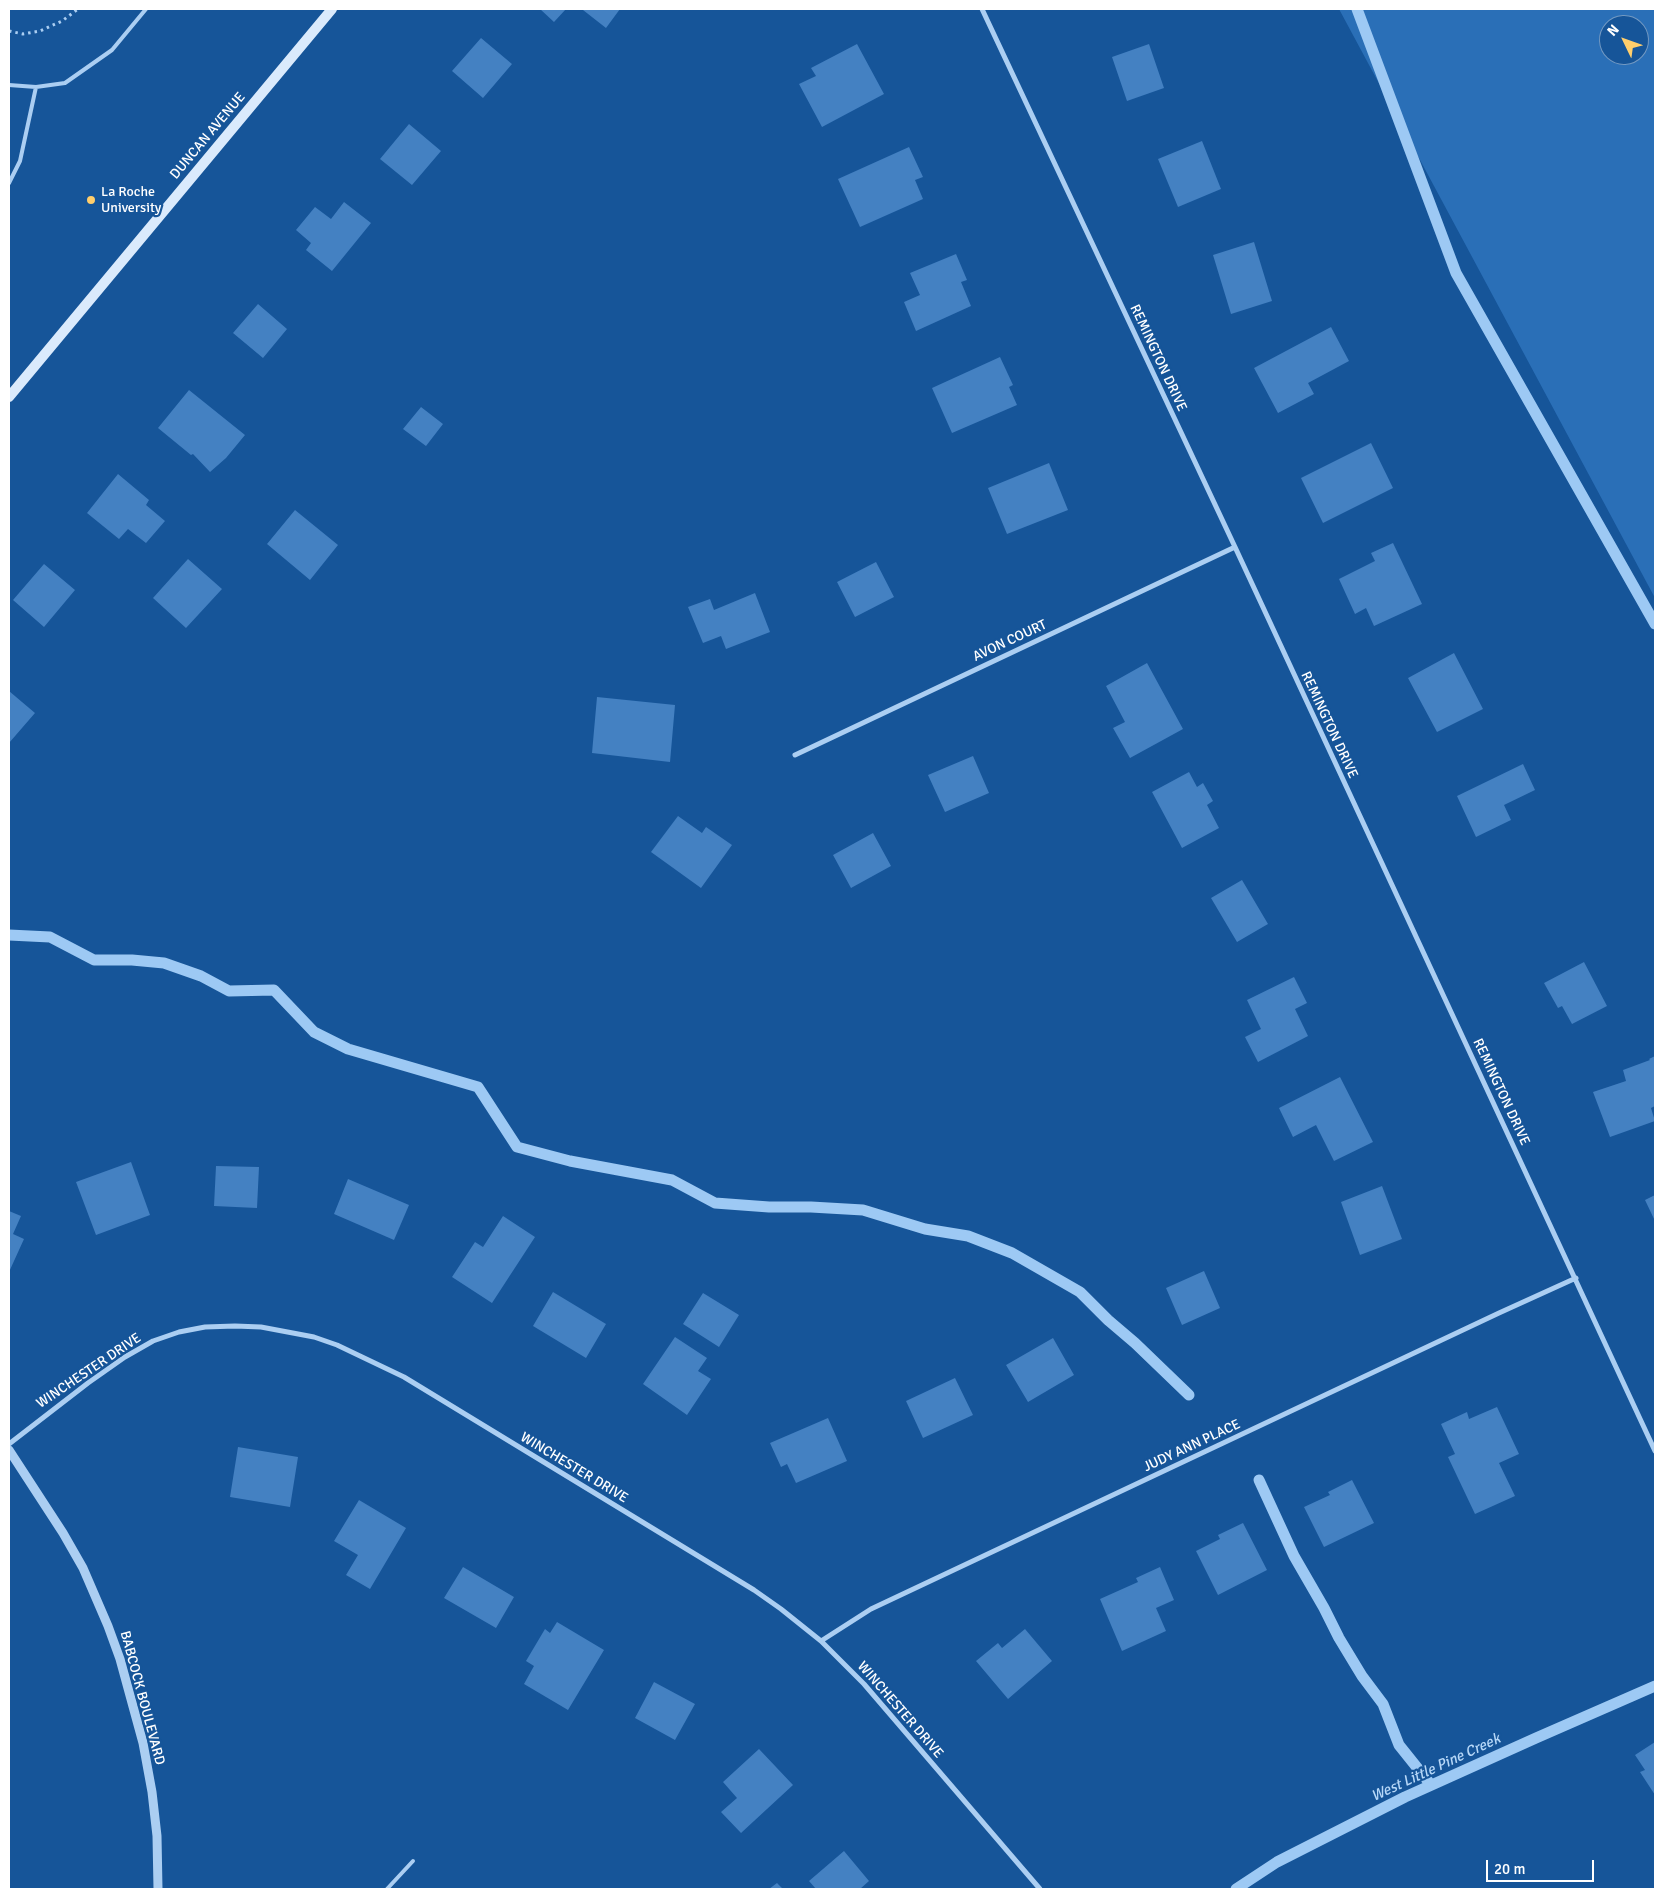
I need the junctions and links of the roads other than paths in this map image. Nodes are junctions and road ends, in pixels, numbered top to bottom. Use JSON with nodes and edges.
{"nodes":[{"id":1,"x":146,"y":9,"type":"edge"},
{"id":2,"x":332,"y":9,"type":"edge"},
{"id":3,"x":982,"y":9,"type":"edge"},
{"id":4,"x":9,"y":85,"type":"edge"},
{"id":5,"x":36,"y":88,"type":"junction"},
{"id":6,"x":9,"y":183,"type":"edge"},
{"id":7,"x":9,"y":397,"type":"edge"},
{"id":8,"x":1235,"y":546,"type":"junction"},
{"id":9,"x":794,"y":755,"type":"dead end"},
{"id":10,"x":1576,"y":1278,"type":"junction"},
{"id":11,"x":9,"y":1444,"type":"edge"},
{"id":12,"x":9,"y":1450,"type":"edge"},
{"id":13,"x":1655,"y":1451,"type":"edge"},
{"id":14,"x":821,"y":1641,"type":"junction"},
{"id":15,"x":413,"y":1861,"type":"dead end"},
{"id":16,"x":158,"y":1889,"type":"edge"},
{"id":17,"x":387,"y":1889,"type":"edge"},
{"id":18,"x":1040,"y":1889,"type":"edge"}],
"edges":[{"from":1,"to":5,"type":"lane"},
{"from":2,"to":7,"type":"main road","name":"DUNCAN AVENUE"},
{"from":3,"to":8,"type":"street","name":"REMINGTON DRIVE"},
{"from":4,"to":5,"type":"lane"},
{"from":5,"to":6,"type":"lane"},
{"from":8,"to":9,"type":"street","name":"AVON COURT"},
{"from":8,"to":10,"type":"street","name":"REMINGTON DRIVE"},
{"from":10,"to":13,"type":"street","name":"REMINGTON DRIVE"},
{"from":10,"to":14,"type":"street","name":"JUDY ANN PLACE"},
{"from":11,"to":14,"type":"street","name":"WINCHESTER DRIVE"},
{"from":12,"to":16,"type":"street","name":"BABCOCK BOULEVARD"},
{"from":14,"to":18,"type":"street","name":"WINCHESTER DRIVE"},
{"from":15,"to":17,"type":"lane"}]}
